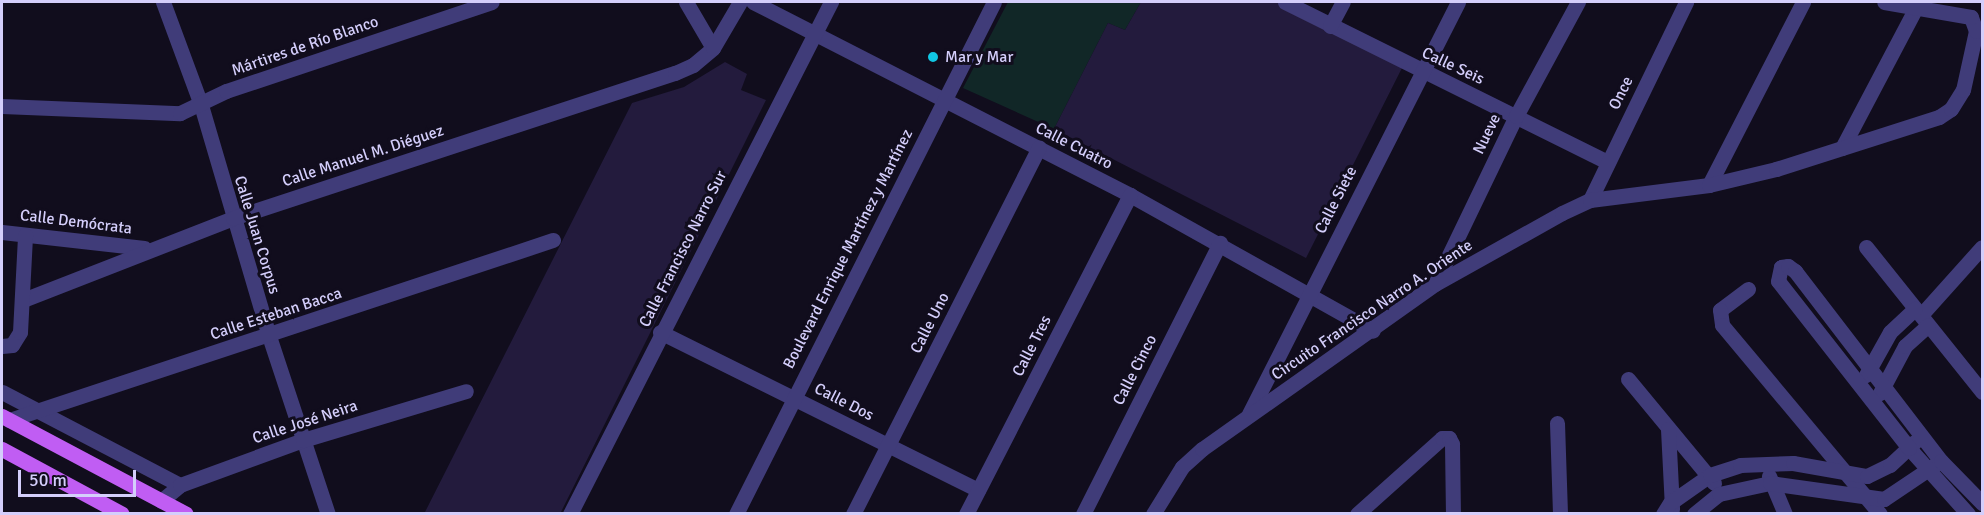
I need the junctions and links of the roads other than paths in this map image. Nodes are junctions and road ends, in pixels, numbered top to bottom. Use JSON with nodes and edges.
{"nodes":[{"id":1,"x":163,"y":2,"type":"edge"},
{"id":2,"x":492,"y":2,"type":"edge"},
{"id":3,"x":686,"y":2,"type":"edge"},
{"id":4,"x":740,"y":2,"type":"edge"},
{"id":5,"x":753,"y":2,"type":"edge"},
{"id":6,"x":831,"y":2,"type":"edge"},
{"id":7,"x":994,"y":2,"type":"edge"},
{"id":8,"x":1285,"y":2,"type":"edge"},
{"id":9,"x":1343,"y":2,"type":"edge"},
{"id":10,"x":1458,"y":2,"type":"edge"},
{"id":11,"x":1578,"y":2,"type":"edge"},
{"id":12,"x":1686,"y":2,"type":"edge"},
{"id":13,"x":1803,"y":2,"type":"edge"},
{"id":14,"x":1884,"y":2,"type":"edge"},
{"id":15,"x":1917,"y":6,"type":"junction"},
{"id":16,"x":1330,"y":26,"type":"junction"},
{"id":17,"x":815,"y":34,"type":"junction"},
{"id":18,"x":713,"y":48,"type":"junction"},
{"id":19,"x":1422,"y":72,"type":"junction"},
{"id":20,"x":944,"y":99,"type":"junction"},
{"id":21,"x":201,"y":105,"type":"junction"},
{"id":22,"x":2,"y":106,"type":"edge"},
{"id":23,"x":1516,"y":116,"type":"junction"},
{"id":24,"x":1040,"y":148,"type":"junction"},
{"id":25,"x":1842,"y":148,"type":"junction"},
{"id":26,"x":1607,"y":162,"type":"junction"},
{"id":27,"x":1709,"y":185,"type":"junction"},
{"id":28,"x":1130,"y":195,"type":"junction"},
{"id":29,"x":1590,"y":200,"type":"junction"},
{"id":30,"x":233,"y":218,"type":"junction"},
{"id":31,"x":2,"y":232,"type":"edge"},
{"id":32,"x":26,"y":235,"type":"junction"},
{"id":33,"x":553,"y":240,"type":"dead end"},
{"id":34,"x":1220,"y":243,"type":"junction"},
{"id":35,"x":1866,"y":247,"type":"dead end"},
{"id":36,"x":1983,"y":247,"type":"edge"},
{"id":37,"x":147,"y":249,"type":"junction"},
{"id":38,"x":1435,"y":284,"type":"junction"},
{"id":39,"x":1748,"y":289,"type":"dead end"},
{"id":40,"x":1309,"y":293,"type":"junction"},
{"id":41,"x":23,"y":300,"type":"junction"},
{"id":42,"x":1921,"y":316,"type":"junction"},
{"id":43,"x":1373,"y":331,"type":"junction"},
{"id":44,"x":660,"y":332,"type":"junction"},
{"id":45,"x":269,"y":336,"type":"junction"},
{"id":46,"x":2,"y":346,"type":"edge"},
{"id":47,"x":1869,"y":368,"type":"junction"},
{"id":48,"x":1628,"y":379,"type":"dead end"},
{"id":49,"x":1861,"y":386,"type":"junction"},
{"id":50,"x":1884,"y":387,"type":"junction"},
{"id":51,"x":466,"y":391,"type":"dead end"},
{"id":52,"x":2,"y":392,"type":"edge"},
{"id":53,"x":1983,"y":392,"type":"edge"},
{"id":54,"x":794,"y":397,"type":"junction"},
{"id":55,"x":1875,"y":404,"type":"junction"},
{"id":56,"x":38,"y":411,"type":"junction"},
{"id":57,"x":1248,"y":416,"type":"junction"},
{"id":58,"x":5,"y":418,"type":"edge"},
{"id":59,"x":1557,"y":423,"type":"dead end"},
{"id":60,"x":1668,"y":429,"type":"junction"},
{"id":61,"x":1921,"y":435,"type":"junction"},
{"id":62,"x":303,"y":440,"type":"junction"},
{"id":63,"x":888,"y":445,"type":"junction"},
{"id":64,"x":1909,"y":448,"type":"junction"},
{"id":65,"x":2,"y":449,"type":"edge"},
{"id":66,"x":1941,"y":461,"type":"junction"},
{"id":67,"x":1766,"y":462,"type":"junction"},
{"id":68,"x":1928,"y":470,"type":"junction"},
{"id":69,"x":1846,"y":474,"type":"junction"},
{"id":70,"x":1710,"y":475,"type":"junction"},
{"id":71,"x":1770,"y":483,"type":"junction"},
{"id":72,"x":180,"y":485,"type":"junction"},
{"id":73,"x":978,"y":490,"type":"junction"},
{"id":74,"x":1719,"y":494,"type":"junction"},
{"id":75,"x":1866,"y":498,"type":"junction"},
{"id":76,"x":161,"y":501,"type":"junction"},
{"id":77,"x":1983,"y":503,"type":"edge"},
{"id":78,"x":1669,"y":510,"type":"edge"},
{"id":79,"x":122,"y":513,"type":"edge"},
{"id":80,"x":186,"y":513,"type":"edge"},
{"id":81,"x":328,"y":513,"type":"edge"},
{"id":82,"x":570,"y":513,"type":"edge"},
{"id":83,"x":736,"y":513,"type":"edge"},
{"id":84,"x":853,"y":513,"type":"edge"},
{"id":85,"x":966,"y":513,"type":"edge"},
{"id":86,"x":1083,"y":513,"type":"edge"},
{"id":87,"x":1153,"y":513,"type":"edge"},
{"id":88,"x":1357,"y":513,"type":"edge"},
{"id":89,"x":1453,"y":513,"type":"edge"},
{"id":90,"x":1560,"y":513,"type":"edge"},
{"id":91,"x":1694,"y":513,"type":"edge"},
{"id":92,"x":1785,"y":513,"type":"edge"},
{"id":93,"x":1880,"y":513,"type":"edge"},
{"id":94,"x":1968,"y":513,"type":"edge"}],
"edges":[{"from":1,"to":21,"type":"street","name":"Calle Juan Corpus"},
{"from":2,"to":21,"type":"street","name":"Mártires de Río Blanco"},
{"from":3,"to":18,"type":"street"},
{"from":4,"to":18,"type":"street"},
{"from":5,"to":17,"type":"street","name":"Calle Cuatro"},
{"from":6,"to":17,"type":"street","name":"Calle Francisco Narro Sur"},
{"from":7,"to":20,"type":"street","name":"Boulevard Enrique Martínez y Martínez"},
{"from":8,"to":16,"type":"street","name":"Calle Seis"},
{"from":9,"to":16,"type":"street"},
{"from":10,"to":19,"type":"street","name":"Calle Siete"},
{"from":11,"to":23,"type":"street","name":"Nueve"},
{"from":12,"to":26,"type":"street","name":"Once"},
{"from":13,"to":27,"type":"street"},
{"from":14,"to":15,"type":"street","name":"Circuito Francisco Narro A. Oriente"},
{"from":15,"to":25,"type":"street"},
{"from":15,"to":25,"type":"street","name":"Circuito Francisco Narro A. Oriente"},
{"from":16,"to":19,"type":"street","name":"Calle Seis"},
{"from":17,"to":20,"type":"street","name":"Calle Cuatro"},
{"from":17,"to":44,"type":"street","name":"Calle Francisco Narro Sur"},
{"from":18,"to":30,"type":"street","name":"Calle Manuel M. Diéguez"},
{"from":19,"to":23,"type":"street","name":"Calle Seis"},
{"from":19,"to":40,"type":"street","name":"Calle Siete"},
{"from":20,"to":24,"type":"street","name":"Calle Cuatro"},
{"from":20,"to":54,"type":"street","name":"Boulevard Enrique Martínez y Martínez"},
{"from":21,"to":22,"type":"street","name":"Mártires de Río Blanco"},
{"from":21,"to":30,"type":"street","name":"Calle Juan Corpus"},
{"from":23,"to":26,"type":"street","name":"Calle Seis"},
{"from":23,"to":38,"type":"street","name":"Nueve"},
{"from":24,"to":28,"type":"street","name":"Calle Cuatro"},
{"from":24,"to":63,"type":"street","name":"Calle Uno"},
{"from":25,"to":27,"type":"street","name":"Circuito Francisco Narro A. Oriente"},
{"from":26,"to":29,"type":"street","name":"Once"},
{"from":27,"to":29,"type":"street","name":"Circuito Francisco Narro A. Oriente"},
{"from":28,"to":34,"type":"street","name":"Calle Cuatro"},
{"from":28,"to":73,"type":"street","name":"Calle Tres"},
{"from":29,"to":38,"type":"street","name":"Circuito Francisco Narro A. Oriente"},
{"from":30,"to":37,"type":"street","name":"Calle Manuel M. Diéguez"},
{"from":30,"to":45,"type":"street","name":"Calle Juan Corpus"},
{"from":31,"to":32,"type":"street","name":"Calle Demócrata"},
{"from":32,"to":37,"type":"street","name":"Calle Demócrata"},
{"from":32,"to":41,"type":"street"},
{"from":33,"to":45,"type":"street","name":"Calle Esteban Bacca"},
{"from":34,"to":40,"type":"street","name":"Calle Cuatro"},
{"from":34,"to":86,"type":"street","name":"Calle Cinco"},
{"from":35,"to":42,"type":"street"},
{"from":36,"to":42,"type":"street"},
{"from":37,"to":41,"type":"street","name":"Calle Manuel M. Diéguez"},
{"from":38,"to":43,"type":"street","name":"Circuito Francisco Narro A. Oriente"},
{"from":39,"to":69,"type":"street"},
{"from":40,"to":43,"type":"street","name":"Calle Cuatro"},
{"from":40,"to":57,"type":"street","name":"Calle Siete"},
{"from":41,"to":46,"type":"street"},
{"from":42,"to":47,"type":"street"},
{"from":42,"to":50,"type":"street"},
{"from":42,"to":53,"type":"street"},
{"from":43,"to":57,"type":"street","name":"Circuito Francisco Narro A. Oriente"},
{"from":44,"to":54,"type":"street","name":"Calle Dos"},
{"from":44,"to":82,"type":"street","name":"Calle Francisco Narro Sur"},
{"from":45,"to":56,"type":"street","name":"Calle Esteban Bacca"},
{"from":45,"to":62,"type":"street","name":"Calle Juan Corpus"},
{"from":47,"to":49,"type":"street"},
{"from":47,"to":49,"type":"street"},
{"from":47,"to":50,"type":"street"},
{"from":48,"to":60,"type":"street"},
{"from":49,"to":55,"type":"street"},
{"from":50,"to":55,"type":"street"},
{"from":50,"to":61,"type":"street"},
{"from":51,"to":62,"type":"street","name":"Calle José Neira"},
{"from":52,"to":56,"type":"street"},
{"from":54,"to":63,"type":"street","name":"Calle Dos"},
{"from":54,"to":83,"type":"street","name":"Boulevard Enrique Martínez y Martínez"},
{"from":55,"to":64,"type":"street"},
{"from":56,"to":58,"type":"street","name":"Calle Esteban Bacca"},
{"from":56,"to":72,"type":"street"},
{"from":57,"to":87,"type":"street","name":"Circuito Francisco Narro A. Oriente"},
{"from":58,"to":76,"type":"main road"},
{"from":59,"to":90,"type":"street"},
{"from":60,"to":70,"type":"street"},
{"from":60,"to":78,"type":"street"},
{"from":61,"to":64,"type":"street"},
{"from":61,"to":66,"type":"street"},
{"from":62,"to":72,"type":"street","name":"Calle José Neira"},
{"from":62,"to":81,"type":"street","name":"Calle Juan Corpus"},
{"from":63,"to":73,"type":"street","name":"Calle Dos"},
{"from":63,"to":84,"type":"street","name":"Calle Uno"},
{"from":64,"to":68,"type":"street"},
{"from":64,"to":69,"type":"street"},
{"from":65,"to":79,"type":"main road"},
{"from":66,"to":68,"type":"street"},
{"from":66,"to":77,"type":"street"},
{"from":67,"to":69,"type":"street"},
{"from":67,"to":70,"type":"street"},
{"from":67,"to":71,"type":"street"},
{"from":68,"to":75,"type":"street"},
{"from":68,"to":94,"type":"street"},
{"from":69,"to":75,"type":"street"},
{"from":70,"to":74,"type":"street"},
{"from":70,"to":78,"type":"street"},
{"from":71,"to":74,"type":"street"},
{"from":71,"to":75,"type":"street"},
{"from":71,"to":92,"type":"street"},
{"from":72,"to":76,"type":"street","name":"Calle José Neira"},
{"from":73,"to":85,"type":"street","name":"Calle Tres"},
{"from":74,"to":91,"type":"street"},
{"from":75,"to":93,"type":"street"},
{"from":76,"to":80,"type":"main road"},
{"from":88,"to":89,"type":"street"}]}
